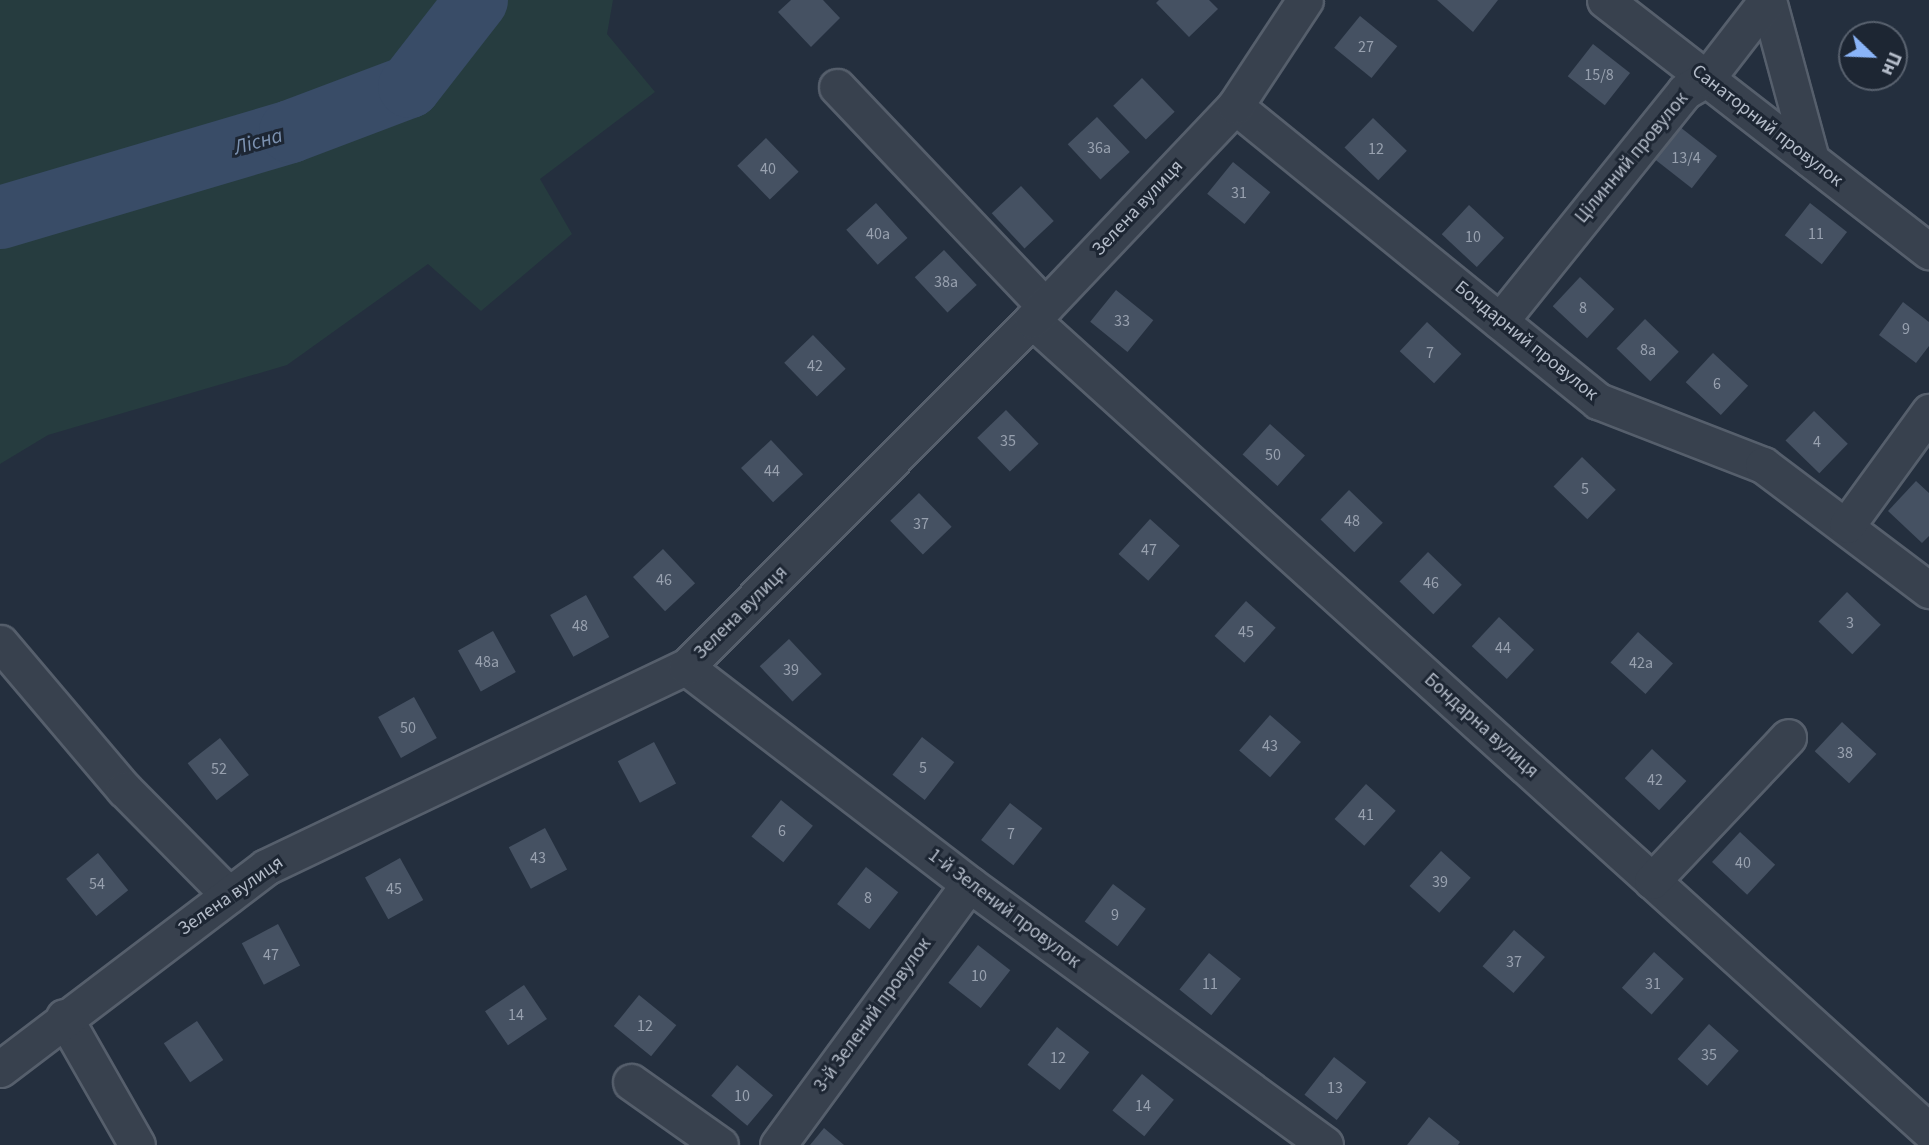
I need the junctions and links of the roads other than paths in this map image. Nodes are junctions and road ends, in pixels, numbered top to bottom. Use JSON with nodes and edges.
{"nodes":[{"id":1,"x":1306,"y":0,"type":"edge"},
{"id":2,"x":1605,"y":0,"type":"edge"},
{"id":3,"x":1768,"y":0,"type":"edge"},
{"id":4,"x":1706,"y":79,"type":"junction"},
{"id":5,"x":837,"y":87,"type":"dead end"},
{"id":6,"x":1235,"y":106,"type":"junction"},
{"id":7,"x":1811,"y":159,"type":"junction"},
{"id":8,"x":1929,"y":251,"type":"edge"},
{"id":9,"x":1039,"y":313,"type":"junction"},
{"id":10,"x":1500,"y":321,"type":"junction"},
{"id":11,"x":1929,"y":412,"type":"edge"},
{"id":12,"x":1847,"y":525,"type":"junction"},
{"id":13,"x":1929,"y":590,"type":"edge"},
{"id":14,"x":0,"y":643,"type":"edge"},
{"id":15,"x":686,"y":667,"type":"junction"},
{"id":16,"x":1788,"y":737,"type":"dead end"},
{"id":17,"x":1652,"y":881,"type":"junction"},
{"id":18,"x":969,"y":884,"type":"junction"},
{"id":19,"x":229,"y":895,"type":"junction"},
{"id":20,"x":64,"y":1017,"type":"junction"},
{"id":21,"x":0,"y":1069,"type":"edge"},
{"id":22,"x":631,"y":1082,"type":"dead end"},
{"id":23,"x":1929,"y":1131,"type":"edge"},
{"id":24,"x":137,"y":1145,"type":"edge"},
{"id":25,"x":720,"y":1145,"type":"edge"},
{"id":26,"x":778,"y":1145,"type":"edge"},
{"id":27,"x":1325,"y":1145,"type":"edge"}],
"edges":[{"from":1,"to":6,"type":"street","name":"Зелена вулиця"},
{"from":2,"to":4,"type":"street","name":"Санаторний провулок"},
{"from":3,"to":4,"type":"street","name":"Цілинний провулок"},
{"from":3,"to":7,"type":"street"},
{"from":4,"to":7,"type":"street","name":"Санаторний провулок"},
{"from":4,"to":10,"type":"street","name":"Цілинний провулок"},
{"from":5,"to":9,"type":"street","name":"Бондарна вулиця"},
{"from":6,"to":9,"type":"street","name":"Зелена вулиця"},
{"from":6,"to":10,"type":"street","name":"Бондарний провулок"},
{"from":7,"to":8,"type":"street","name":"Санаторний провулок"},
{"from":9,"to":15,"type":"street","name":"Зелена вулиця"},
{"from":9,"to":17,"type":"street","name":"Бондарна вулиця"},
{"from":10,"to":12,"type":"street","name":"Бондарний провулок"},
{"from":11,"to":12,"type":"street"},
{"from":12,"to":13,"type":"street","name":"Бондарний провулок"},
{"from":14,"to":19,"type":"street"},
{"from":15,"to":18,"type":"street","name":"1-й Зелений провулок"},
{"from":15,"to":19,"type":"street","name":"Зелена вулиця"},
{"from":16,"to":17,"type":"street"},
{"from":17,"to":23,"type":"street","name":"Бондарна вулиця"},
{"from":18,"to":26,"type":"street","name":"3-й Зелений провулок"},
{"from":18,"to":27,"type":"street","name":"1-й Зелений провулок"},
{"from":19,"to":20,"type":"street","name":"Зелена вулиця"},
{"from":20,"to":21,"type":"street","name":"Зелена вулиця"},
{"from":20,"to":24,"type":"street"},
{"from":22,"to":25,"type":"street"}]}
